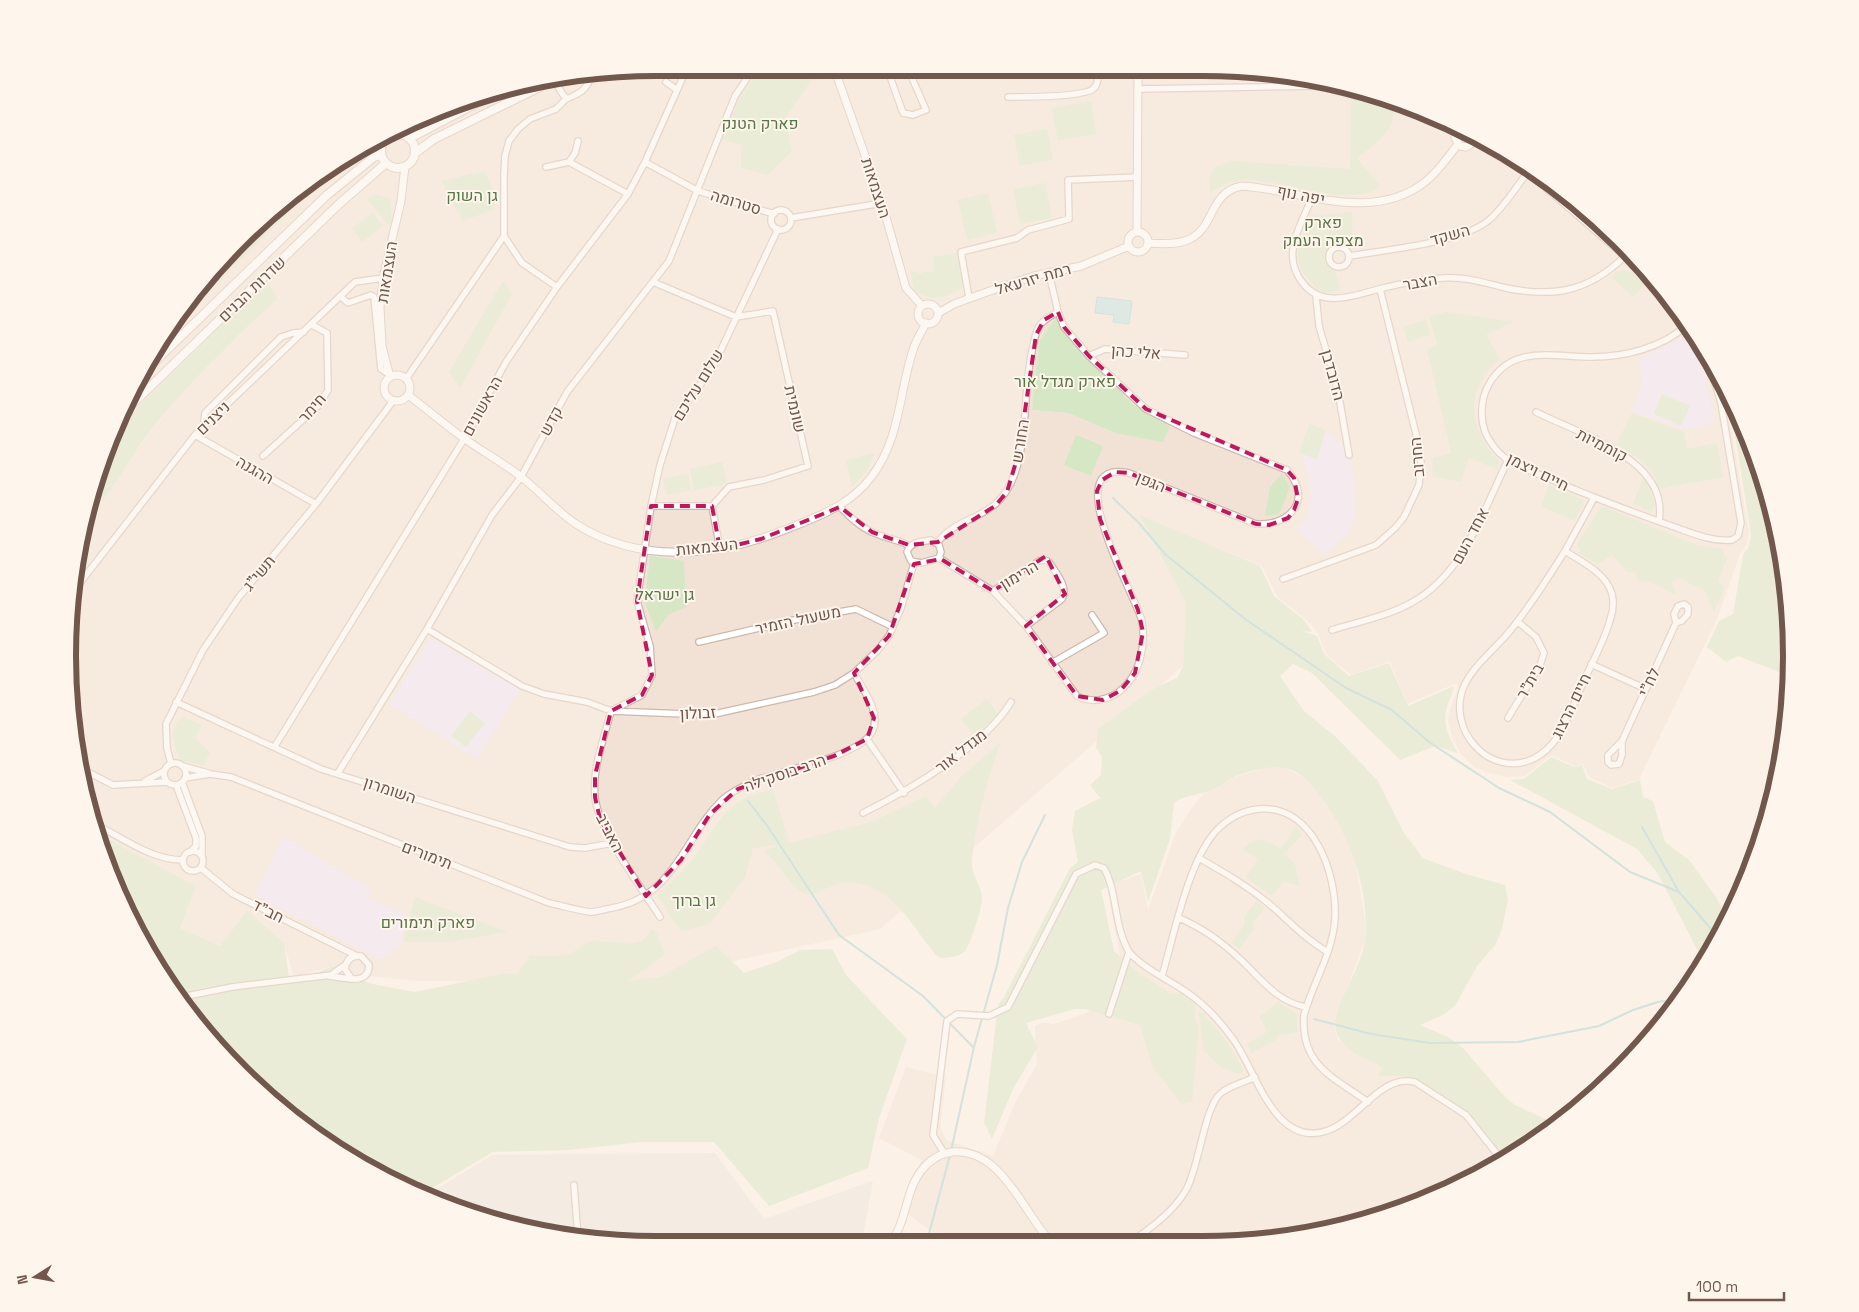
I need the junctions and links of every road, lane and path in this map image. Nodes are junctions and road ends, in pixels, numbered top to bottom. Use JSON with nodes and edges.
{"nodes":[{"id":1,"x":683,"y":76,"type":"edge"},
{"id":2,"x":749,"y":76,"type":"edge"},
{"id":3,"x":837,"y":76,"type":"edge"},
{"id":4,"x":890,"y":76,"type":"edge"},
{"id":5,"x":1097,"y":76,"type":"edge"},
{"id":6,"x":1138,"y":76,"type":"edge"},
{"id":7,"x":912,"y":78,"type":"dead end"},
{"id":8,"x":591,"y":80,"type":"edge"},
{"id":9,"x":666,"y":82,"type":"dead end"},
{"id":10,"x":556,"y":85,"type":"edge"},
{"id":11,"x":1307,"y":86,"type":"edge"},
{"id":12,"x":538,"y":88,"type":"edge"},
{"id":13,"x":1138,"y":89,"type":"junction"},
{"id":14,"x":677,"y":90,"type":"junction"},
{"id":15,"x":1008,"y":97,"type":"dead end"},
{"id":16,"x":566,"y":98,"type":"junction"},
{"id":17,"x":448,"y":115,"type":"edge"},
{"id":18,"x":402,"y":135,"type":"edge"},
{"id":19,"x":1456,"y":135,"type":"edge"},
{"id":20,"x":410,"y":138,"type":"junction"},
{"id":21,"x":578,"y":141,"type":"dead end"},
{"id":22,"x":1470,"y":142,"type":"edge"},
{"id":23,"x":1458,"y":144,"type":"junction"},
{"id":24,"x":382,"y":146,"type":"edge"},
{"id":25,"x":415,"y":153,"type":"junction"},
{"id":26,"x":381,"y":154,"type":"junction"},
{"id":27,"x":569,"y":162,"type":"junction"},
{"id":28,"x":645,"y":162,"type":"junction"},
{"id":29,"x":386,"y":163,"type":"junction"},
{"id":30,"x":404,"y":166,"type":"junction"},
{"id":31,"x":546,"y":168,"type":"dead end"},
{"id":32,"x":1526,"y":175,"type":"edge"},
{"id":33,"x":1138,"y":177,"type":"junction"},
{"id":34,"x":698,"y":191,"type":"junction"},
{"id":35,"x":1551,"y":193,"type":"edge"},
{"id":36,"x":628,"y":194,"type":"junction"},
{"id":37,"x":1312,"y":198,"type":"junction"},
{"id":38,"x":882,"y":203,"type":"junction"},
{"id":39,"x":774,"y":214,"type":"junction"},
{"id":40,"x":791,"y":218,"type":"junction"},
{"id":41,"x":778,"y":229,"type":"junction"},
{"id":42,"x":1137,"y":232,"type":"junction"},
{"id":43,"x":504,"y":236,"type":"junction"},
{"id":44,"x":1148,"y":243,"type":"junction"},
{"id":45,"x":1129,"y":246,"type":"junction"},
{"id":46,"x":1620,"y":253,"type":"edge"},
{"id":47,"x":1349,"y":256,"type":"dead end"},
{"id":48,"x":1624,"y":257,"type":"edge"},
{"id":49,"x":1050,"y":273,"type":"junction"},
{"id":50,"x":383,"y":278,"type":"junction"},
{"id":51,"x":653,"y":282,"type":"junction"},
{"id":52,"x":557,"y":287,"type":"junction"},
{"id":53,"x":1380,"y":289,"type":"junction"},
{"id":54,"x":340,"y":296,"type":"junction"},
{"id":55,"x":1316,"y":296,"type":"junction"},
{"id":56,"x":968,"y":298,"type":"junction"},
{"id":57,"x":922,"y":306,"type":"junction"},
{"id":58,"x":937,"y":310,"type":"junction"},
{"id":59,"x":1058,"y":312,"type":"junction"},
{"id":60,"x":736,"y":317,"type":"junction"},
{"id":61,"x":926,"y":323,"type":"junction"},
{"id":62,"x":312,"y":325,"type":"junction"},
{"id":63,"x":1682,"y":329,"type":"edge"},
{"id":64,"x":304,"y":332,"type":"junction"},
{"id":65,"x":1185,"y":355,"type":"dead end"},
{"id":66,"x":1089,"y":356,"type":"junction"},
{"id":67,"x":158,"y":359,"type":"edge"},
{"id":68,"x":390,"y":376,"type":"junction"},
{"id":69,"x":406,"y":379,"type":"junction"},
{"id":70,"x":1717,"y":388,"type":"edge"},
{"id":71,"x":408,"y":394,"type":"junction"},
{"id":72,"x":393,"y":401,"type":"junction"},
{"id":73,"x":135,"y":403,"type":"edge"},
{"id":74,"x":1536,"y":412,"type":"dead end"},
{"id":75,"x":203,"y":428,"type":"junction"},
{"id":76,"x":195,"y":435,"type":"junction"},
{"id":77,"x":464,"y":439,"type":"junction"},
{"id":78,"x":1349,"y":455,"type":"dead end"},
{"id":79,"x":263,"y":456,"type":"dead end"},
{"id":80,"x":1508,"y":460,"type":"junction"},
{"id":81,"x":521,"y":477,"type":"junction"},
{"id":82,"x":1594,"y":498,"type":"junction"},
{"id":83,"x":316,"y":504,"type":"junction"},
{"id":84,"x":650,"y":506,"type":"junction"},
{"id":85,"x":712,"y":506,"type":"junction"},
{"id":86,"x":840,"y":507,"type":"junction"},
{"id":87,"x":1659,"y":521,"type":"junction"},
{"id":88,"x":937,"y":543,"type":"junction"},
{"id":89,"x":910,"y":546,"type":"junction"},
{"id":90,"x":645,"y":549,"type":"junction"},
{"id":91,"x":720,"y":549,"type":"junction"},
{"id":92,"x":1565,"y":551,"type":"junction"},
{"id":93,"x":939,"y":558,"type":"junction"},
{"id":94,"x":914,"y":563,"type":"junction"},
{"id":95,"x":1283,"y":579,"type":"dead end"},
{"id":96,"x":81,"y":582,"type":"edge"},
{"id":97,"x":993,"y":591,"type":"junction"},
{"id":98,"x":1092,"y":615,"type":"dead end"},
{"id":99,"x":1518,"y":622,"type":"junction"},
{"id":100,"x":1676,"y":623,"type":"dead end"},
{"id":101,"x":1026,"y":626,"type":"junction"},
{"id":102,"x":893,"y":627,"type":"junction"},
{"id":103,"x":427,"y":628,"type":"junction"},
{"id":104,"x":1332,"y":630,"type":"dead end"},
{"id":105,"x":699,"y":642,"type":"dead end"},
{"id":106,"x":1052,"y":663,"type":"junction"},
{"id":107,"x":1591,"y":664,"type":"junction"},
{"id":108,"x":854,"y":674,"type":"junction"},
{"id":109,"x":1646,"y":689,"type":"junction"},
{"id":110,"x":176,"y":702,"type":"junction"},
{"id":111,"x":1011,"y":702,"type":"dead end"},
{"id":112,"x":611,"y":711,"type":"junction"},
{"id":113,"x":1508,"y":718,"type":"dead end"},
{"id":114,"x":867,"y":739,"type":"junction"},
{"id":115,"x":1622,"y":741,"type":"dead end"},
{"id":116,"x":275,"y":746,"type":"junction"},
{"id":117,"x":171,"y":764,"type":"junction"},
{"id":118,"x":182,"y":766,"type":"junction"},
{"id":119,"x":88,"y":772,"type":"edge"},
{"id":120,"x":164,"y":772,"type":"junction"},
{"id":121,"x":338,"y":773,"type":"junction"},
{"id":122,"x":210,"y":774,"type":"junction"},
{"id":123,"x":167,"y":782,"type":"junction"},
{"id":124,"x":181,"y":782,"type":"junction"},
{"id":125,"x":140,"y":783,"type":"junction"},
{"id":126,"x":904,"y":793,"type":"junction"},
{"id":127,"x":863,"y":813,"type":"dead end"},
{"id":128,"x":103,"y":828,"type":"edge"},
{"id":129,"x":613,"y":843,"type":"junction"},
{"id":130,"x":190,"y":852,"type":"junction"},
{"id":131,"x":202,"y":856,"type":"junction"},
{"id":132,"x":1199,"y":858,"type":"junction"},
{"id":133,"x":183,"y":860,"type":"junction"},
{"id":134,"x":201,"y":868,"type":"junction"},
{"id":135,"x":646,"y":896,"type":"junction"},
{"id":136,"x":660,"y":917,"type":"dead end"},
{"id":137,"x":1180,"y":918,"type":"junction"},
{"id":138,"x":339,"y":948,"type":"junction"},
{"id":139,"x":1129,"y":952,"type":"junction"},
{"id":140,"x":1328,"y":952,"type":"junction"},
{"id":141,"x":357,"y":956,"type":"junction"},
{"id":142,"x":346,"y":964,"type":"junction"},
{"id":143,"x":324,"y":976,"type":"junction"},
{"id":144,"x":1162,"y":976,"type":"junction"},
{"id":145,"x":351,"y":978,"type":"junction"},
{"id":146,"x":187,"y":996,"type":"edge"},
{"id":147,"x":1306,"y":1007,"type":"junction"},
{"id":148,"x":1109,"y":1014,"type":"dead end"},
{"id":149,"x":1255,"y":1077,"type":"junction"},
{"id":150,"x":1368,"y":1102,"type":"junction"},
{"id":151,"x":944,"y":1153,"type":"junction"},
{"id":152,"x":1498,"y":1155,"type":"edge"},
{"id":153,"x":574,"y":1185,"type":"dead end"},
{"id":154,"x":578,"y":1231,"type":"edge"},
{"id":155,"x":895,"y":1236,"type":"edge"},
{"id":156,"x":1045,"y":1236,"type":"edge"},
{"id":157,"x":1139,"y":1236,"type":"edge"}],
"edges":[{"from":1,"to":14,"type":"street","name":"הראשונים"},
{"from":2,"to":34,"type":"street","name":"קדש"},
{"from":3,"to":38,"type":"street","name":"העצמאות"},
{"from":4,"to":7,"type":"street"},
{"from":5,"to":15,"type":"street"},
{"from":6,"to":13,"type":"street"},
{"from":8,"to":16,"type":"street"},
{"from":9,"to":14,"type":"street"},
{"from":10,"to":16,"type":"street"},
{"from":11,"to":13,"type":"street"},
{"from":12,"to":25,"type":"main road"},
{"from":13,"to":33,"type":"street"},
{"from":14,"to":28,"type":"street","name":"הראשונים"},
{"from":16,"to":43,"type":"street"},
{"from":17,"to":20,"type":"main road"},
{"from":18,"to":20,"type":"main road"},
{"from":19,"to":23,"type":"street"},
{"from":20,"to":25,"type":"main road"},
{"from":21,"to":27,"type":"street"},
{"from":22,"to":23,"type":"street"},
{"from":23,"to":37,"type":"street","name":"יפה נוף"},
{"from":24,"to":26,"type":"main road"},
{"from":25,"to":30,"type":"main road"},
{"from":26,"to":29,"type":"main road"},
{"from":26,"to":67,"type":"main road","name":"שדרות הבנים"},
{"from":27,"to":31,"type":"street"},
{"from":27,"to":36,"type":"street"},
{"from":28,"to":34,"type":"street","name":"סטרומה"},
{"from":28,"to":36,"type":"street","name":"הראשונים"},
{"from":29,"to":30,"type":"main road"},
{"from":29,"to":73,"type":"main road","name":"שדרות הבנים"},
{"from":30,"to":50,"type":"street","name":"העצמאות"},
{"from":32,"to":47,"type":"street","name":"השקד"},
{"from":33,"to":42,"type":"street"},
{"from":33,"to":56,"type":"street"},
{"from":34,"to":39,"type":"street","name":"סטרומה"},
{"from":34,"to":51,"type":"street","name":"קדש"},
{"from":35,"to":46,"type":"street"},
{"from":36,"to":52,"type":"street","name":"הראשונים"},
{"from":37,"to":44,"type":"street","name":"יפה נוף"},
{"from":37,"to":55,"type":"street"},
{"from":38,"to":40,"type":"street"},
{"from":38,"to":57,"type":"street","name":"העצמאות"},
{"from":39,"to":40,"type":"street"},
{"from":39,"to":41,"type":"street"},
{"from":40,"to":41,"type":"street"},
{"from":41,"to":60,"type":"street","name":"שלום עליכם"},
{"from":42,"to":44,"type":"street"},
{"from":42,"to":45,"type":"street"},
{"from":43,"to":52,"type":"street"},
{"from":43,"to":69,"type":"street"},
{"from":44,"to":45,"type":"street"},
{"from":45,"to":49,"type":"street","name":"רמת יזרעאל"},
{"from":48,"to":53,"type":"street","name":"הצבר"},
{"from":49,"to":56,"type":"street","name":"רמת יזרעאל"},
{"from":49,"to":59,"type":"street","name":"הגפן"},
{"from":50,"to":54,"type":"street","name":"ניצנים"},
{"from":50,"to":68,"type":"street","name":"העצמאות"},
{"from":51,"to":60,"type":"street"},
{"from":51,"to":81,"type":"street","name":"קדש"},
{"from":52,"to":77,"type":"street","name":"הראשונים"},
{"from":53,"to":55,"type":"street","name":"הצבר"},
{"from":53,"to":95,"type":"street","name":"החרוב"},
{"from":54,"to":62,"type":"street","name":"ניצנים"},
{"from":54,"to":68,"type":"street"},
{"from":55,"to":78,"type":"street","name":"הדובדבן"},
{"from":56,"to":58,"type":"street","name":"רמת יזרעאל"},
{"from":57,"to":58,"type":"street"},
{"from":57,"to":61,"type":"street"},
{"from":58,"to":61,"type":"street"},
{"from":59,"to":66,"type":"street","name":"הגפן"},
{"from":59,"to":88,"type":"street","name":"החורש"},
{"from":60,"to":84,"type":"street","name":"שלום עליכם"},
{"from":60,"to":85,"type":"street","name":"שונמית"},
{"from":61,"to":86,"type":"street","name":"העצמאות"},
{"from":62,"to":64,"type":"street","name":"ניצנים"},
{"from":62,"to":79,"type":"street","name":"חימר"},
{"from":63,"to":80,"type":"street","name":"חיים ויצמן"},
{"from":64,"to":75,"type":"street","name":"ניצנים"},
{"from":64,"to":75,"type":"street"},
{"from":65,"to":66,"type":"street","name":"אלי כהן"},
{"from":66,"to":106,"type":"street","name":"הגפן"},
{"from":68,"to":69,"type":"street"},
{"from":68,"to":72,"type":"street"},
{"from":69,"to":71,"type":"street"},
{"from":70,"to":87,"type":"street","name":"חיים ויצמן"},
{"from":71,"to":72,"type":"street"},
{"from":71,"to":77,"type":"street","name":"העצמאות"},
{"from":72,"to":83,"type":"street","name":"תשי\"ג"},
{"from":74,"to":87,"type":"street","name":"קוממיות"},
{"from":75,"to":76,"type":"street","name":"ניצנים"},
{"from":76,"to":83,"type":"street","name":"ההגנה"},
{"from":76,"to":96,"type":"street","name":"ניצנים"},
{"from":77,"to":81,"type":"street","name":"העצמאות"},
{"from":77,"to":116,"type":"street","name":"הראשונים"},
{"from":80,"to":82,"type":"street","name":"חיים ויצמן"},
{"from":80,"to":104,"type":"street","name":"אחד העם"},
{"from":81,"to":90,"type":"street","name":"העצמאות"},
{"from":81,"to":103,"type":"street","name":"קדש"},
{"from":82,"to":87,"type":"street","name":"חיים ויצמן"},
{"from":82,"to":92,"type":"street","name":"חיים הרצוג"},
{"from":83,"to":110,"type":"street","name":"תשי\"ג"},
{"from":84,"to":85,"type":"street"},
{"from":84,"to":90,"type":"street","name":"שלום עליכם"},
{"from":85,"to":91,"type":"street"},
{"from":86,"to":89,"type":"street"},
{"from":86,"to":91,"type":"street","name":"העצמאות"},
{"from":88,"to":89,"type":"street"},
{"from":88,"to":93,"type":"street"},
{"from":89,"to":94,"type":"street"},
{"from":90,"to":91,"type":"street","name":"העצמאות"},
{"from":90,"to":112,"type":"street","name":"שלום עליכם"},
{"from":92,"to":99,"type":"street","name":"חיים הרצוג"},
{"from":92,"to":107,"type":"street","name":"חיים הרצוג"},
{"from":93,"to":94,"type":"street"},
{"from":93,"to":97,"type":"street","name":"הגפן"},
{"from":94,"to":102,"type":"street","name":"זבולון"},
{"from":97,"to":101,"type":"street","name":"הגפן"},
{"from":97,"to":101,"type":"street","name":"הרימון"},
{"from":98,"to":106,"type":"street"},
{"from":99,"to":107,"type":"street","name":"חיים הרצוג"},
{"from":99,"to":113,"type":"street","name":"בית\"ר"},
{"from":100,"to":109,"type":"street","name":"לח\"י"},
{"from":101,"to":106,"type":"street","name":"הגפן"},
{"from":102,"to":105,"type":"street","name":"משעול הזמיר"},
{"from":102,"to":108,"type":"street","name":"זבולון"},
{"from":103,"to":112,"type":"street","name":"זבולון"},
{"from":103,"to":121,"type":"street","name":"קדש"},
{"from":107,"to":109,"type":"street"},
{"from":108,"to":112,"type":"street","name":"זבולון"},
{"from":108,"to":114,"type":"street"},
{"from":109,"to":115,"type":"street","name":"לח\"י"},
{"from":110,"to":116,"type":"street","name":"השומרון"},
{"from":110,"to":117,"type":"street","name":"תשי\"ג"},
{"from":111,"to":126,"type":"street","name":"מגדל אור"},
{"from":112,"to":129,"type":"street","name":"האביב"},
{"from":114,"to":126,"type":"street"},
{"from":114,"to":135,"type":"street","name":"הרב בוסקילה"},
{"from":116,"to":121,"type":"street","name":"השומרון"},
{"from":117,"to":118,"type":"street","name":"תימורים"},
{"from":117,"to":120,"type":"street"},
{"from":118,"to":122,"type":"street","name":"תימורים"},
{"from":118,"to":124,"type":"street"},
{"from":119,"to":125,"type":"street"},
{"from":120,"to":123,"type":"street"},
{"from":120,"to":125,"type":"street"},
{"from":121,"to":129,"type":"street","name":"השומרון"},
{"from":122,"to":124,"type":"street","name":"תימורים"},
{"from":122,"to":135,"type":"street","name":"תימורים"},
{"from":123,"to":124,"type":"street"},
{"from":123,"to":125,"type":"street"},
{"from":124,"to":130,"type":"street"},
{"from":124,"to":131,"type":"street"},
{"from":126,"to":127,"type":"street","name":"מגדל אור"},
{"from":128,"to":133,"type":"street"},
{"from":129,"to":135,"type":"street","name":"האביב"},
{"from":130,"to":131,"type":"street"},
{"from":130,"to":133,"type":"street"},
{"from":131,"to":134,"type":"street"},
{"from":132,"to":137,"type":"street"},
{"from":132,"to":140,"type":"street"},
{"from":132,"to":140,"type":"street"},
{"from":133,"to":134,"type":"street"},
{"from":134,"to":138,"type":"street","name":"חב\"ד"},
{"from":135,"to":136,"type":"street","name":"האביב"},
{"from":137,"to":144,"type":"street"},
{"from":137,"to":147,"type":"street"},
{"from":138,"to":141,"type":"street","name":"חב\"ד"},
{"from":138,"to":142,"type":"street"},
{"from":139,"to":144,"type":"street"},
{"from":139,"to":148,"type":"street"},
{"from":139,"to":151,"type":"street"},
{"from":140,"to":147,"type":"street"},
{"from":141,"to":142,"type":"street"},
{"from":141,"to":145,"type":"street"},
{"from":142,"to":143,"type":"street"},
{"from":142,"to":145,"type":"street"},
{"from":143,"to":145,"type":"street"},
{"from":143,"to":146,"type":"street"},
{"from":144,"to":149,"type":"street"},
{"from":147,"to":150,"type":"street"},
{"from":149,"to":150,"type":"street"},
{"from":149,"to":157,"type":"street"},
{"from":150,"to":152,"type":"street"},
{"from":151,"to":155,"type":"street"},
{"from":151,"to":156,"type":"street"},
{"from":153,"to":154,"type":"street"}]}
